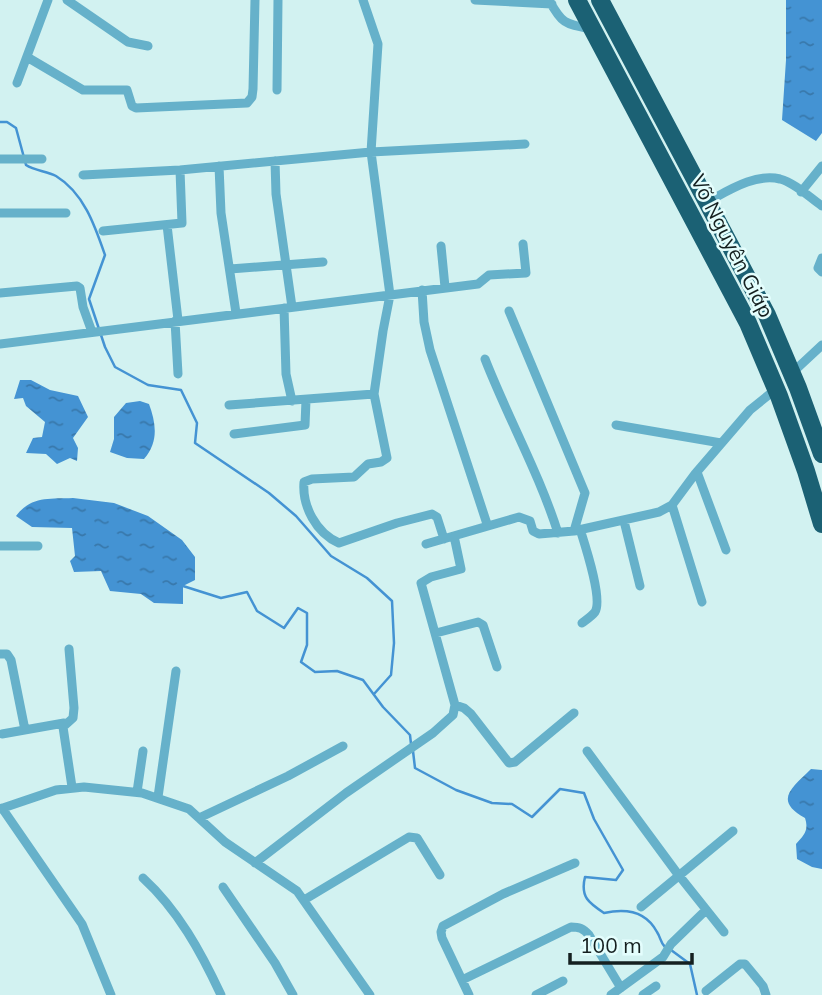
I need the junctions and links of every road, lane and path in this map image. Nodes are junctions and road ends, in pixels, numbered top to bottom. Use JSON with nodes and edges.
{"nodes":[{"id":1,"x":48,"y":0,"type":"edge"},
{"id":2,"x":67,"y":0,"type":"edge"},
{"id":3,"x":255,"y":0,"type":"edge"},
{"id":4,"x":278,"y":0,"type":"edge"},
{"id":5,"x":363,"y":0,"type":"edge"},
{"id":6,"x":475,"y":0,"type":"edge"},
{"id":7,"x":577,"y":0,"type":"edge"},
{"id":8,"x":600,"y":0,"type":"edge"},
{"id":9,"x":551,"y":2,"type":"edge"},
{"id":10,"x":593,"y":29,"type":"junction"},
{"id":11,"x":148,"y":46,"type":"dead end"},
{"id":12,"x":27,"y":58,"type":"junction"},
{"id":13,"x":17,"y":83,"type":"dead end"},
{"id":14,"x":277,"y":90,"type":"dead end"},
{"id":15,"x":525,"y":144,"type":"dead end"},
{"id":16,"x":371,"y":152,"type":"junction"},
{"id":17,"x":0,"y":159,"type":"edge"},
{"id":18,"x":42,"y":159,"type":"dead end"},
{"id":19,"x":275,"y":161,"type":"junction"},
{"id":20,"x":219,"y":166,"type":"junction"},
{"id":21,"x":822,"y":166,"type":"edge"},
{"id":22,"x":180,"y":170,"type":"junction"},
{"id":23,"x":83,"y":175,"type":"dead end"},
{"id":24,"x":801,"y":192,"type":"junction"},
{"id":25,"x":707,"y":202,"type":"junction"},
{"id":26,"x":822,"y":206,"type":"edge"},
{"id":27,"x":0,"y":213,"type":"edge"},
{"id":28,"x":66,"y":213,"type":"dead end"},
{"id":29,"x":167,"y":225,"type":"junction"},
{"id":30,"x":103,"y":231,"type":"dead end"},
{"id":31,"x":523,"y":244,"type":"dead end"},
{"id":32,"x":441,"y":246,"type":"dead end"},
{"id":33,"x":822,"y":258,"type":"edge"},
{"id":34,"x":323,"y":261,"type":"dead end"},
{"id":35,"x":286,"y":265,"type":"junction"},
{"id":36,"x":230,"y":269,"type":"junction"},
{"id":37,"x":822,"y":272,"type":"edge"},
{"id":38,"x":445,"y":287,"type":"junction"},
{"id":39,"x":422,"y":290,"type":"junction"},
{"id":40,"x":0,"y":293,"type":"edge"},
{"id":41,"x":390,"y":295,"type":"junction"},
{"id":42,"x":288,"y":307,"type":"junction"},
{"id":43,"x":509,"y":312,"type":"dead end"},
{"id":44,"x":236,"y":313,"type":"junction"},
{"id":45,"x":176,"y":320,"type":"junction"},
{"id":46,"x":92,"y":332,"type":"junction"},
{"id":47,"x":0,"y":344,"type":"edge"},
{"id":48,"x":822,"y":345,"type":"edge"},
{"id":49,"x":485,"y":359,"type":"dead end"},
{"id":50,"x":792,"y":373,"type":"junction"},
{"id":51,"x":178,"y":374,"type":"dead end"},
{"id":52,"x":776,"y":389,"type":"junction"},
{"id":53,"x":374,"y":394,"type":"junction"},
{"id":54,"x":306,"y":400,"type":"junction"},
{"id":55,"x":292,"y":401,"type":"junction"},
{"id":56,"x":229,"y":405,"type":"dead end"},
{"id":57,"x":616,"y":425,"type":"dead end"},
{"id":58,"x":234,"y":434,"type":"dead end"},
{"id":59,"x":721,"y":443,"type":"junction"},
{"id":60,"x":821,"y":448,"type":"edge"},
{"id":61,"x":697,"y":472,"type":"junction"},
{"id":62,"x":672,"y":505,"type":"junction"},
{"id":63,"x":624,"y":520,"type":"junction"},
{"id":64,"x":488,"y":524,"type":"junction"},
{"id":65,"x":822,"y":524,"type":"edge"},
{"id":66,"x":577,"y":530,"type":"junction"},
{"id":67,"x":558,"y":533,"type":"junction"},
{"id":68,"x":449,"y":538,"type":"junction"},
{"id":69,"x":426,"y":544,"type":"dead end"},
{"id":70,"x":0,"y":546,"type":"edge"},
{"id":71,"x":38,"y":546,"type":"dead end"},
{"id":72,"x":726,"y":550,"type":"dead end"},
{"id":73,"x":640,"y":586,"type":"dead end"},
{"id":74,"x":702,"y":602,"type":"dead end"},
{"id":75,"x":582,"y":624,"type":"dead end"},
{"id":76,"x":436,"y":633,"type":"junction"},
{"id":77,"x":69,"y":649,"type":"dead end"},
{"id":78,"x":0,"y":654,"type":"edge"},
{"id":79,"x":497,"y":667,"type":"dead end"},
{"id":80,"x":176,"y":671,"type":"dead end"},
{"id":81,"x":455,"y":705,"type":"junction"},
{"id":82,"x":574,"y":713,"type":"dead end"},
{"id":83,"x":65,"y":723,"type":"junction"},
{"id":84,"x":25,"y":730,"type":"junction"},
{"id":85,"x":2,"y":734,"type":"dead end"},
{"id":86,"x":343,"y":746,"type":"dead end"},
{"id":87,"x":143,"y":751,"type":"dead end"},
{"id":88,"x":587,"y":751,"type":"dead end"},
{"id":89,"x":72,"y":787,"type":"junction"},
{"id":90,"x":137,"y":792,"type":"junction"},
{"id":91,"x":158,"y":797,"type":"junction"},
{"id":92,"x":1,"y":808,"type":"edge"},
{"id":93,"x":199,"y":818,"type":"junction"},
{"id":94,"x":733,"y":831,"type":"dead end"},
{"id":95,"x":255,"y":863,"type":"junction"},
{"id":96,"x":575,"y":863,"type":"dead end"},
{"id":97,"x":440,"y":875,"type":"dead end"},
{"id":98,"x":679,"y":876,"type":"junction"},
{"id":99,"x":143,"y":878,"type":"dead end"},
{"id":100,"x":223,"y":887,"type":"dead end"},
{"id":101,"x":304,"y":900,"type":"junction"},
{"id":102,"x":640,"y":907,"type":"dead end"},
{"id":103,"x":705,"y":911,"type":"junction"},
{"id":104,"x":724,"y":932,"type":"dead end"},
{"id":105,"x":462,"y":980,"type":"junction"},
{"id":106,"x":563,"y":981,"type":"dead end"},
{"id":107,"x":656,"y":986,"type":"dead end"},
{"id":108,"x":621,"y":988,"type":"junction"},
{"id":109,"x":706,"y":991,"type":"dead end"},
{"id":110,"x":111,"y":995,"type":"edge"},
{"id":111,"x":221,"y":995,"type":"edge"},
{"id":112,"x":293,"y":995,"type":"edge"},
{"id":113,"x":370,"y":995,"type":"edge"},
{"id":114,"x":469,"y":995,"type":"edge"},
{"id":115,"x":536,"y":995,"type":"edge"},
{"id":116,"x":611,"y":995,"type":"edge"},
{"id":117,"x":643,"y":995,"type":"edge"},
{"id":118,"x":766,"y":995,"type":"edge"}],
"edges":[{"from":1,"to":12,"type":"street"},
{"from":2,"to":11,"type":"street"},
{"from":3,"to":12,"type":"street"},
{"from":4,"to":14,"type":"street"},
{"from":5,"to":16,"type":"street"},
{"from":6,"to":9,"type":"street"},
{"from":7,"to":10,"type":"highway","name":"Võ Nguyên Giáp"},
{"from":8,"to":25,"type":"highway","name":"Võ Nguyên Giáp"},
{"from":9,"to":10,"type":"street"},
{"from":10,"to":52,"type":"highway","name":"Võ Nguyên Giáp"},
{"from":12,"to":13,"type":"street"},
{"from":15,"to":16,"type":"street"},
{"from":16,"to":19,"type":"street"},
{"from":16,"to":41,"type":"street"},
{"from":17,"to":18,"type":"street"},
{"from":19,"to":20,"type":"street"},
{"from":19,"to":35,"type":"street"},
{"from":20,"to":22,"type":"street"},
{"from":20,"to":36,"type":"street"},
{"from":21,"to":24,"type":"street"},
{"from":22,"to":23,"type":"street"},
{"from":22,"to":29,"type":"street"},
{"from":24,"to":25,"type":"street"},
{"from":24,"to":26,"type":"street"},
{"from":25,"to":50,"type":"highway","name":"Võ Nguyên Giáp"},
{"from":27,"to":28,"type":"street"},
{"from":29,"to":30,"type":"street"},
{"from":29,"to":45,"type":"street"},
{"from":31,"to":38,"type":"street"},
{"from":32,"to":38,"type":"street"},
{"from":33,"to":37,"type":"street"},
{"from":34,"to":35,"type":"street"},
{"from":35,"to":36,"type":"street"},
{"from":35,"to":42,"type":"street"},
{"from":36,"to":44,"type":"street"},
{"from":38,"to":39,"type":"street"},
{"from":39,"to":41,"type":"street"},
{"from":39,"to":64,"type":"street"},
{"from":40,"to":46,"type":"street"},
{"from":41,"to":42,"type":"street"},
{"from":41,"to":53,"type":"street"},
{"from":42,"to":44,"type":"street"},
{"from":42,"to":55,"type":"street"},
{"from":43,"to":66,"type":"street"},
{"from":44,"to":45,"type":"street"},
{"from":45,"to":46,"type":"street"},
{"from":45,"to":51,"type":"street"},
{"from":46,"to":47,"type":"street"},
{"from":48,"to":50,"type":"street"},
{"from":49,"to":67,"type":"street"},
{"from":50,"to":60,"type":"highway","name":"Võ Nguyên Giáp"},
{"from":52,"to":59,"type":"street"},
{"from":52,"to":65,"type":"highway","name":"Võ Nguyên Giáp"},
{"from":53,"to":54,"type":"street"},
{"from":53,"to":68,"type":"street"},
{"from":54,"to":55,"type":"street"},
{"from":54,"to":58,"type":"street"},
{"from":55,"to":56,"type":"street"},
{"from":57,"to":59,"type":"street"},
{"from":59,"to":61,"type":"street"},
{"from":61,"to":62,"type":"street"},
{"from":61,"to":72,"type":"street"},
{"from":62,"to":63,"type":"street"},
{"from":62,"to":74,"type":"street"},
{"from":63,"to":66,"type":"street"},
{"from":63,"to":73,"type":"street"},
{"from":64,"to":67,"type":"street"},
{"from":64,"to":68,"type":"street"},
{"from":66,"to":67,"type":"street"},
{"from":66,"to":75,"type":"street"},
{"from":68,"to":69,"type":"street"},
{"from":68,"to":76,"type":"street"},
{"from":70,"to":71,"type":"street"},
{"from":76,"to":79,"type":"street"},
{"from":76,"to":81,"type":"street"},
{"from":77,"to":83,"type":"street"},
{"from":78,"to":84,"type":"street"},
{"from":80,"to":91,"type":"street"},
{"from":81,"to":82,"type":"street"},
{"from":81,"to":95,"type":"street"},
{"from":83,"to":84,"type":"street"},
{"from":83,"to":89,"type":"street"},
{"from":84,"to":85,"type":"street"},
{"from":86,"to":93,"type":"street"},
{"from":87,"to":90,"type":"street"},
{"from":88,"to":98,"type":"street"},
{"from":89,"to":90,"type":"street"},
{"from":89,"to":92,"type":"street"},
{"from":90,"to":91,"type":"street"},
{"from":91,"to":93,"type":"street"},
{"from":92,"to":110,"type":"street"},
{"from":93,"to":95,"type":"street"},
{"from":94,"to":98,"type":"street"},
{"from":95,"to":101,"type":"street"},
{"from":96,"to":105,"type":"street"},
{"from":97,"to":101,"type":"street"},
{"from":98,"to":102,"type":"street"},
{"from":98,"to":103,"type":"street"},
{"from":99,"to":111,"type":"street"},
{"from":100,"to":112,"type":"street"},
{"from":101,"to":113,"type":"street"},
{"from":103,"to":104,"type":"street"},
{"from":103,"to":108,"type":"street"},
{"from":105,"to":108,"type":"street"},
{"from":105,"to":114,"type":"street"},
{"from":106,"to":115,"type":"street"},
{"from":107,"to":117,"type":"street"},
{"from":108,"to":116,"type":"street"},
{"from":109,"to":118,"type":"street"}]}
